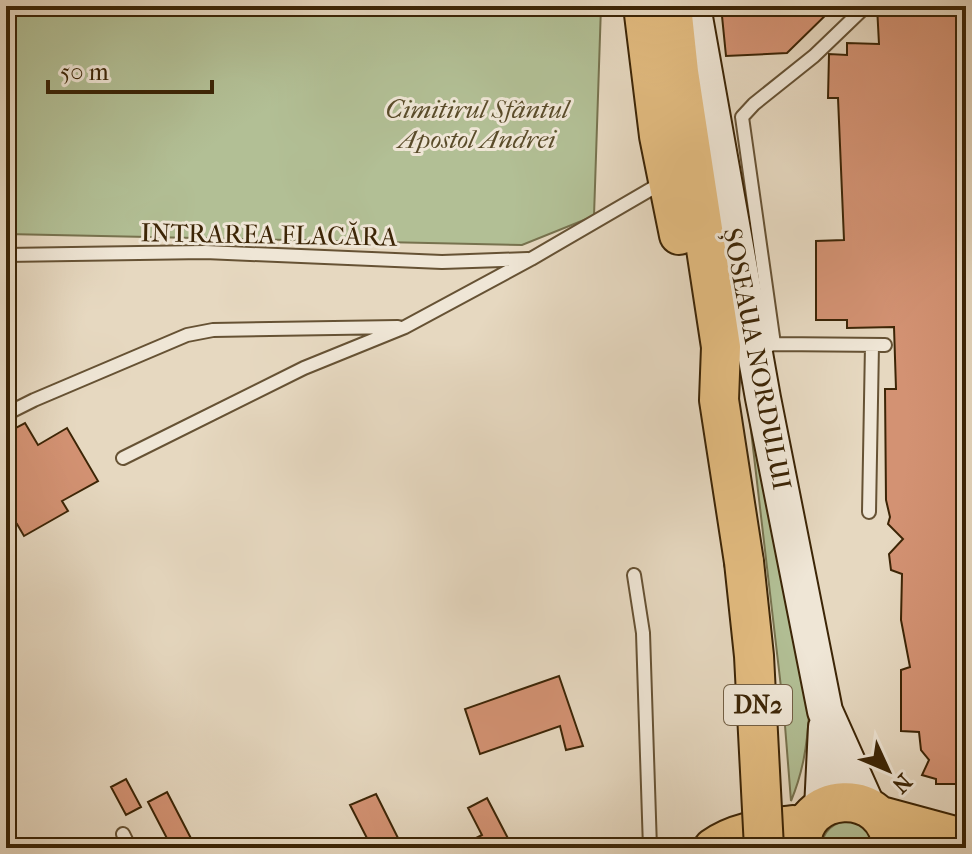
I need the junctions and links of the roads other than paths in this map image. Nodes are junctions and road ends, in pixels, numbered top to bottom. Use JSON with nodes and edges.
{"nodes":[{"id":1,"x":643,"y":6,"type":"edge"},
{"id":2,"x":672,"y":6,"type":"edge"},
{"id":3,"x":693,"y":6,"type":"edge"},
{"id":4,"x":866,"y":6,"type":"edge"},
{"id":5,"x":668,"y":180,"type":"junction"},
{"id":6,"x":6,"y":255,"type":"edge"},
{"id":7,"x":531,"y":259,"type":"junction"},
{"id":8,"x":405,"y":327,"type":"junction"},
{"id":9,"x":764,"y":347,"type":"junction"},
{"id":10,"x":719,"y":400,"type":"junction"},
{"id":11,"x":6,"y":414,"type":"edge"},
{"id":12,"x":123,"y":458,"type":"dead end"},
{"id":13,"x":869,"y":512,"type":"dead end"},
{"id":14,"x":634,"y":575,"type":"dead end"},
{"id":15,"x":825,"y":711,"type":"junction"},
{"id":16,"x":880,"y":824,"type":"edge"},
{"id":17,"x":123,"y":834,"type":"dead end"},
{"id":18,"x":804,"y":834,"type":"edge"},
{"id":19,"x":966,"y":839,"type":"edge"},
{"id":20,"x":130,"y":848,"type":"edge"},
{"id":21,"x":650,"y":848,"type":"edge"},
{"id":22,"x":713,"y":848,"type":"edge"},
{"id":23,"x":764,"y":848,"type":"edge"}],
"edges":[{"from":1,"to":5,"type":"main road","name":"ȘOSEAUA NORDULUI","number":"DN2"},
{"from":2,"to":10,"type":"main road","name":"ȘOSEAUA NORDULUI","number":"DN2"},
{"from":3,"to":9,"type":"street","name":"ȘOSEAUA NORDULUI"},
{"from":4,"to":9,"type":"lane"},
{"from":5,"to":7,"type":"lane"},
{"from":5,"to":10,"type":"main road","name":"ȘOSEAUA NORDULUI","number":"DN2"},
{"from":6,"to":7,"type":"lane","name":"INTRAREA FLACĂRA"},
{"from":7,"to":8,"type":"lane"},
{"from":8,"to":11,"type":"lane"},
{"from":8,"to":12,"type":"lane"},
{"from":9,"to":13,"type":"lane"},
{"from":9,"to":15,"type":"street","name":"ȘOSEAUA NORDULUI"},
{"from":10,"to":23,"type":"main road","name":"ȘOSEAUA NORDULUI","number":"DN2","bridge":true},
{"from":14,"to":21,"type":"lane"},
{"from":15,"to":16,"type":"street","name":"ȘOSEAUA NORDULUI"},
{"from":15,"to":18,"type":"street","name":"ȘOSEAUA NORDULUI"},
{"from":16,"to":18,"type":"main road"},
{"from":16,"to":19,"type":"main road"},
{"from":17,"to":20,"type":"lane"},
{"from":18,"to":22,"type":"main road"}]}
